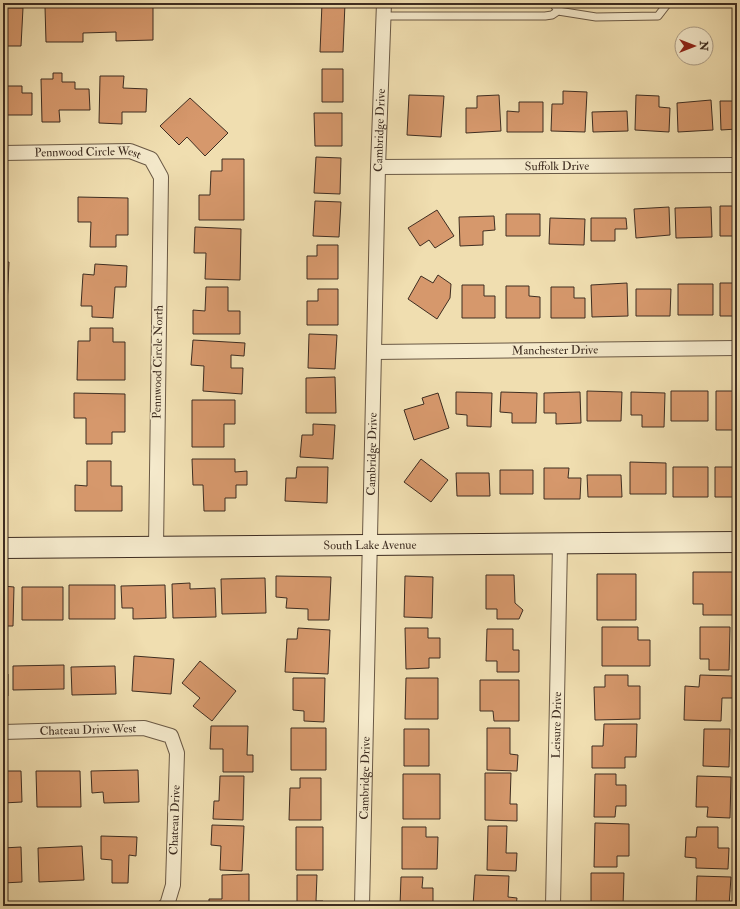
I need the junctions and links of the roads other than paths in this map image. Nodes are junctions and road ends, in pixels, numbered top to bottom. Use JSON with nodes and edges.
{"nodes":[{"id":1,"x":553,"y":3,"type":"edge"},
{"id":2,"x":668,"y":3,"type":"edge"},
{"id":3,"x":383,"y":10,"type":"edge"},
{"id":4,"x":558,"y":11,"type":"junction"},
{"id":5,"x":3,"y":153,"type":"edge"},
{"id":6,"x":737,"y":165,"type":"edge"},
{"id":7,"x":378,"y":168,"type":"junction"},
{"id":8,"x":161,"y":177,"type":"joint"},
{"id":9,"x":737,"y":348,"type":"edge"},
{"id":10,"x":374,"y":352,"type":"junction"},
{"id":11,"x":737,"y":542,"type":"edge"},
{"id":12,"x":560,"y":544,"type":"junction"},
{"id":13,"x":369,"y":545,"type":"junction"},
{"id":14,"x":156,"y":547,"type":"junction"},
{"id":15,"x":3,"y":548,"type":"edge"},
{"id":16,"x":3,"y":732,"type":"edge"},
{"id":17,"x":171,"y":736,"type":"joint"},
{"id":18,"x":166,"y":905,"type":"edge"},
{"id":19,"x":362,"y":906,"type":"edge"},
{"id":20,"x":553,"y":906,"type":"edge"}],
"edges":[{"from":1,"to":4,"type":"lane"},
{"from":2,"to":4,"type":"lane"},
{"from":3,"to":4,"type":"lane"},
{"from":3,"to":7,"type":"street","name":"Cambridge Drive"},
{"from":5,"to":8,"type":"street","name":"Pennwood Circle West"},
{"from":6,"to":7,"type":"street","name":"Suffolk Drive"},
{"from":7,"to":10,"type":"street","name":"Cambridge Drive"},
{"from":8,"to":14,"type":"street","name":"Pennwood Circle North"},
{"from":9,"to":10,"type":"street","name":"Manchester Drive"},
{"from":10,"to":13,"type":"street","name":"Cambridge Drive"},
{"from":11,"to":12,"type":"street","name":"South Lake Avenue"},
{"from":12,"to":13,"type":"street","name":"South Lake Avenue"},
{"from":12,"to":20,"type":"street","name":"Leisure Drive"},
{"from":13,"to":14,"type":"street","name":"South Lake Avenue"},
{"from":13,"to":19,"type":"street","name":"Cambridge Drive"},
{"from":14,"to":15,"type":"street","name":"South Lake Avenue"},
{"from":16,"to":17,"type":"street","name":"Chateau Drive West"},
{"from":17,"to":18,"type":"street","name":"Chateau Drive"}]}
